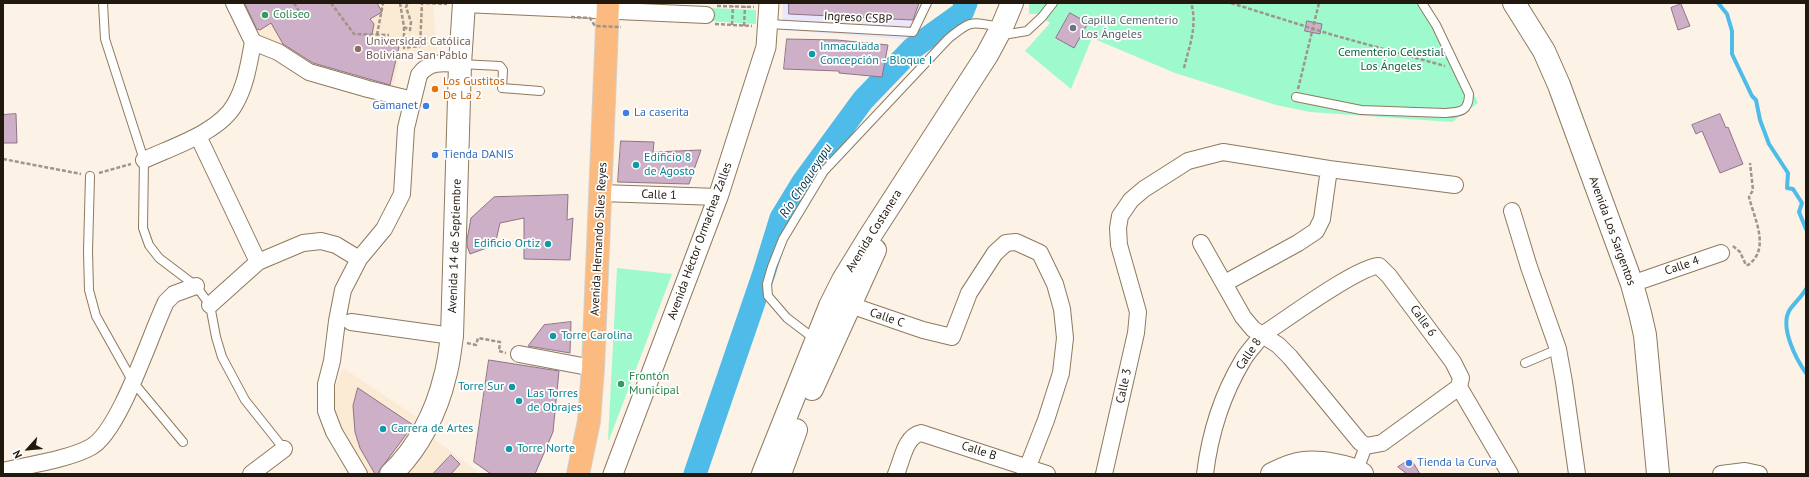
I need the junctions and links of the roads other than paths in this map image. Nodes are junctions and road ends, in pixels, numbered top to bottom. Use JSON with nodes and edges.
{"nodes":[{"id":1,"x":103,"y":3,"type":"edge"},
{"id":2,"x":234,"y":3,"type":"edge"},
{"id":3,"x":769,"y":3,"type":"edge"},
{"id":4,"x":928,"y":3,"type":"edge"},
{"id":5,"x":1012,"y":3,"type":"edge"},
{"id":6,"x":1023,"y":3,"type":"edge"},
{"id":7,"x":1053,"y":3,"type":"edge"},
{"id":8,"x":1422,"y":3,"type":"edge"},
{"id":9,"x":1514,"y":3,"type":"edge"},
{"id":10,"x":1532,"y":3,"type":"edge"},
{"id":11,"x":464,"y":4,"type":"edge"},
{"id":12,"x":612,"y":6,"type":"edge"},
{"id":13,"x":668,"y":8,"type":"edge"},
{"id":14,"x":713,"y":15,"type":"road end"},
{"id":15,"x":769,"y":24,"type":"junction"},
{"id":16,"x":1006,"y":31,"type":"junction"},
{"id":17,"x":254,"y":42,"type":"junction"},
{"id":18,"x":460,"y":64,"type":"junction"},
{"id":19,"x":540,"y":91,"type":"dead end"},
{"id":20,"x":1296,"y":97,"type":"road end"},
{"id":21,"x":413,"y":100,"type":"junction"},
{"id":22,"x":198,"y":136,"type":"junction"},
{"id":23,"x":144,"y":160,"type":"junction"},
{"id":24,"x":1329,"y":169,"type":"junction"},
{"id":25,"x":90,"y":176,"type":"road end"},
{"id":26,"x":1455,"y":185,"type":"dead end"},
{"id":27,"x":601,"y":194,"type":"junction"},
{"id":28,"x":718,"y":197,"type":"junction"},
{"id":29,"x":1512,"y":211,"type":"dead end"},
{"id":30,"x":1201,"y":243,"type":"dead end"},
{"id":31,"x":1721,"y":253,"type":"road end"},
{"id":32,"x":359,"y":259,"type":"junction"},
{"id":33,"x":258,"y":262,"type":"junction"},
{"id":34,"x":1371,"y":266,"type":"joint"},
{"id":35,"x":1638,"y":282,"type":"junction"},
{"id":36,"x":1225,"y":283,"type":"junction"},
{"id":37,"x":196,"y":286,"type":"junction"},
{"id":38,"x":210,"y":305,"type":"junction"},
{"id":39,"x":850,"y":305,"type":"junction"},
{"id":40,"x":351,"y":322,"type":"dead end"},
{"id":41,"x":1262,"y":335,"type":"junction"},
{"id":42,"x":452,"y":336,"type":"junction"},
{"id":43,"x":816,"y":340,"type":"junction"},
{"id":44,"x":1558,"y":349,"type":"junction"},
{"id":45,"x":519,"y":354,"type":"road end"},
{"id":46,"x":1525,"y":363,"type":"dead end"},
{"id":47,"x":593,"y":368,"type":"junction"},
{"id":48,"x":132,"y":382,"type":"junction"},
{"id":49,"x":1460,"y":387,"type":"junction"},
{"id":50,"x":184,"y":442,"type":"dead end"},
{"id":51,"x":1366,"y":446,"type":"junction"},
{"id":52,"x":284,"y":449,"type":"joint"},
{"id":53,"x":1026,"y":470,"type":"edge"},
{"id":54,"x":3,"y":471,"type":"edge"},
{"id":55,"x":1359,"y":472,"type":"edge"},
{"id":56,"x":250,"y":474,"type":"edge"},
{"id":57,"x":359,"y":474,"type":"edge"},
{"id":58,"x":391,"y":474,"type":"edge"},
{"id":59,"x":578,"y":474,"type":"edge"},
{"id":60,"x":613,"y":474,"type":"edge"},
{"id":61,"x":763,"y":474,"type":"edge"},
{"id":62,"x":780,"y":474,"type":"edge"},
{"id":63,"x":896,"y":474,"type":"edge"},
{"id":64,"x":1047,"y":474,"type":"edge"},
{"id":65,"x":1104,"y":474,"type":"edge"},
{"id":66,"x":1205,"y":474,"type":"edge"},
{"id":67,"x":1272,"y":474,"type":"edge"},
{"id":68,"x":1510,"y":474,"type":"edge"},
{"id":69,"x":1577,"y":474,"type":"edge"},
{"id":70,"x":1658,"y":474,"type":"edge"},
{"id":71,"x":1673,"y":474,"type":"edge"},
{"id":72,"x":1721,"y":474,"type":"edge"},
{"id":73,"x":1759,"y":474,"type":"edge"}],
"edges":[{"from":1,"to":23,"type":"lane"},
{"from":2,"to":17,"type":"street"},
{"from":3,"to":15,"type":"street","name":"Avenida Héctor Ormachea Zalles"},
{"from":4,"to":15,"type":"lane","name":"Ingreso CSBP"},
{"from":5,"to":16,"type":"main road","name":"Avenida Costanera"},
{"from":6,"to":16,"type":"main road","name":"Avenida Costanera"},
{"from":7,"to":16,"type":"lane"},
{"from":8,"to":20,"type":"lane"},
{"from":9,"to":35,"type":"main road","name":"Avenida Los Sargentos"},
{"from":10,"to":35,"type":"main road","name":"Avenida Los Sargentos"},
{"from":11,"to":12,"type":"street"},
{"from":11,"to":18,"type":"main road","name":"Avenida 14 de Septiembre"},
{"from":12,"to":13,"type":"street"},
{"from":12,"to":27,"type":"main road","name":"Avenida Hernando Siles Reyes"},
{"from":13,"to":14,"type":"street"},
{"from":15,"to":28,"type":"street","name":"Avenida Héctor Ormachea Zalles"},
{"from":16,"to":39,"type":"main road","name":"Avenida Costanera"},
{"from":16,"to":43,"type":"main road","name":"Avenida Costanera"},
{"from":16,"to":43,"type":"lane"},
{"from":17,"to":21,"type":"street"},
{"from":17,"to":22,"type":"street"},
{"from":18,"to":19,"type":"lane"},
{"from":18,"to":21,"type":"street"},
{"from":18,"to":42,"type":"main road","name":"Avenida 14 de Septiembre"},
{"from":21,"to":32,"type":"street"},
{"from":22,"to":23,"type":"street"},
{"from":22,"to":33,"type":"street"},
{"from":23,"to":37,"type":"lane"},
{"from":24,"to":26,"type":"street","name":"Calle 3"},
{"from":24,"to":36,"type":"street"},
{"from":24,"to":65,"type":"street","name":"Calle 3"},
{"from":25,"to":48,"type":"lane"},
{"from":27,"to":28,"type":"street","name":"Calle 1"},
{"from":27,"to":47,"type":"main road","name":"Avenida Hernando Siles Reyes"},
{"from":28,"to":60,"type":"street","name":"Avenida Héctor Ormachea Zalles"},
{"from":29,"to":44,"type":"street"},
{"from":30,"to":36,"type":"street"},
{"from":31,"to":35,"type":"street","name":"Calle 4"},
{"from":32,"to":33,"type":"street"},
{"from":32,"to":57,"type":"street"},
{"from":33,"to":38,"type":"street"},
{"from":34,"to":41,"type":"street","name":"Calle 8"},
{"from":34,"to":49,"type":"street","name":"Calle 6"},
{"from":35,"to":70,"type":"main road","name":"Avenida Los Sargentos"},
{"from":35,"to":71,"type":"main road","name":"Avenida Los Sargentos"},
{"from":36,"to":41,"type":"street"},
{"from":37,"to":38,"type":"lane"},
{"from":37,"to":48,"type":"street"},
{"from":38,"to":52,"type":"lane"},
{"from":39,"to":53,"type":"street","name":"Calle C"},
{"from":39,"to":62,"type":"main road","name":"Avenida Costanera"},
{"from":40,"to":42,"type":"street"},
{"from":41,"to":51,"type":"street"},
{"from":41,"to":66,"type":"street","name":"Calle 8"},
{"from":42,"to":58,"type":"main road","name":"Avenida 14 de Septiembre"},
{"from":43,"to":61,"type":"main road","name":"Avenida Costanera"},
{"from":44,"to":46,"type":"lane"},
{"from":44,"to":69,"type":"street"},
{"from":45,"to":47,"type":"street"},
{"from":47,"to":59,"type":"main road","name":"Avenida Hernando Siles Reyes"},
{"from":48,"to":50,"type":"lane"},
{"from":48,"to":54,"type":"street"},
{"from":49,"to":51,"type":"street"},
{"from":49,"to":68,"type":"street","name":"Calle 6"},
{"from":51,"to":55,"type":"street"},
{"from":52,"to":56,"type":"street"},
{"from":53,"to":63,"type":"street","name":"Calle B"},
{"from":53,"to":64,"type":"street","name":"Calle B"},
{"from":55,"to":67,"type":"main road"},
{"from":72,"to":73,"type":"street"}]}
